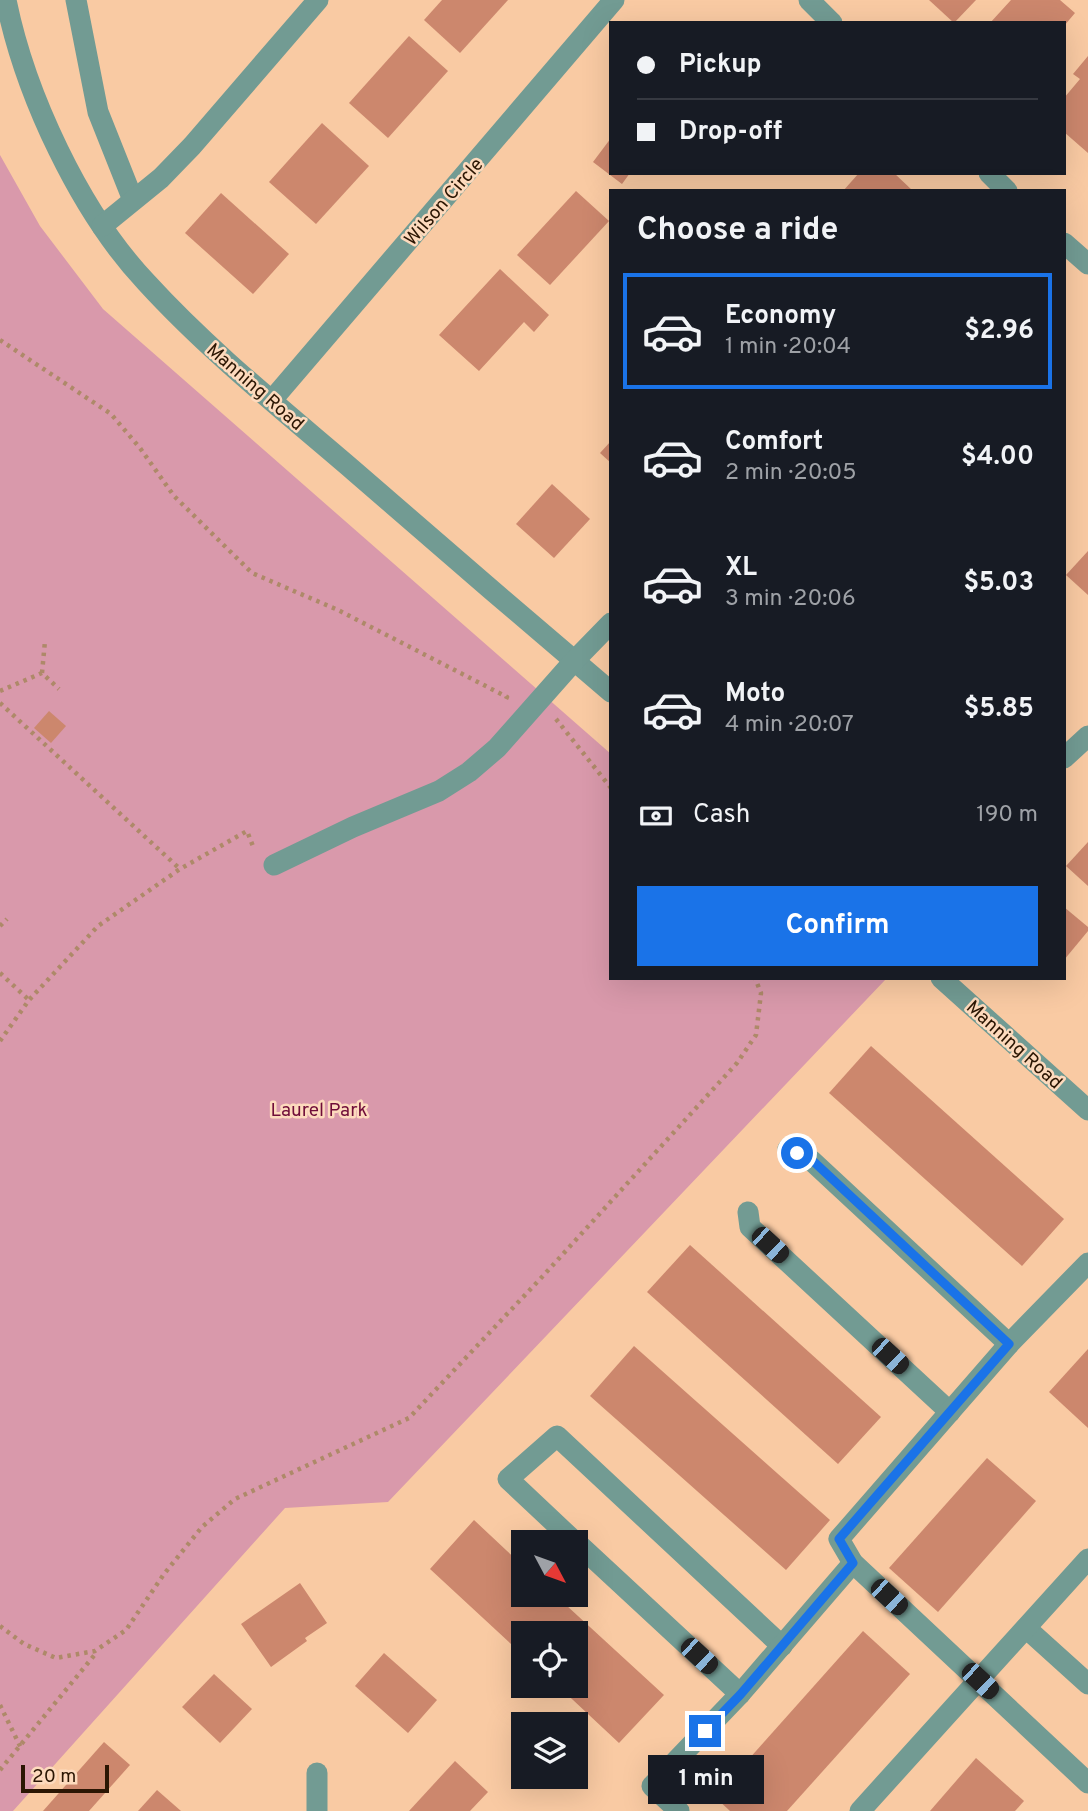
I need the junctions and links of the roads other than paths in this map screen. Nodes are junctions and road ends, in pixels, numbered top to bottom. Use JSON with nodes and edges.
{"nodes":[{"id":1,"x":6,"y":0,"type":"edge"},
{"id":2,"x":76,"y":0,"type":"edge"},
{"id":3,"x":318,"y":0,"type":"edge"},
{"id":4,"x":614,"y":0,"type":"edge"},
{"id":5,"x":809,"y":0,"type":"edge"},
{"id":6,"x":830,"y":21,"type":"edge"},
{"id":7,"x":991,"y":175,"type":"edge"},
{"id":8,"x":1005,"y":189,"type":"edge"},
{"id":9,"x":133,"y":200,"type":"junction"},
{"id":10,"x":102,"y":226,"type":"junction"},
{"id":11,"x":1066,"y":245,"type":"edge"},
{"id":12,"x":1088,"y":264,"type":"edge"},
{"id":13,"x":272,"y":400,"type":"junction"},
{"id":14,"x":609,"y":625,"type":"edge"},
{"id":15,"x":574,"y":661,"type":"junction"},
{"id":16,"x":609,"y":690,"type":"edge"},
{"id":17,"x":1088,"y":736,"type":"edge"},
{"id":18,"x":1066,"y":756,"type":"edge"},
{"id":19,"x":274,"y":865,"type":"dead end"},
{"id":20,"x":943,"y":980,"type":"edge"},
{"id":21,"x":1088,"y":1110,"type":"edge"},
{"id":22,"x":788,"y":1150,"type":"dead end"},
{"id":23,"x":748,"y":1212,"type":"dead end"},
{"id":24,"x":1088,"y":1263,"type":"edge"},
{"id":25,"x":1009,"y":1344,"type":"junction"},
{"id":26,"x":950,"y":1412,"type":"junction"},
{"id":27,"x":562,"y":1530,"type":"edge"},
{"id":28,"x":588,"y":1554,"type":"edge"},
{"id":29,"x":1088,"y":1559,"type":"edge"},
{"id":30,"x":853,"y":1563,"type":"junction"},
{"id":31,"x":1026,"y":1628,"type":"junction"},
{"id":32,"x":782,"y":1646,"type":"junction"},
{"id":33,"x":980,"y":1681,"type":"junction"},
{"id":34,"x":1088,"y":1684,"type":"edge"},
{"id":35,"x":740,"y":1695,"type":"junction"},
{"id":36,"x":317,"y":1773,"type":"dead end"},
{"id":37,"x":1088,"y":1783,"type":"edge"},
{"id":38,"x":317,"y":1811,"type":"edge"},
{"id":39,"x":679,"y":1811,"type":"edge"},
{"id":40,"x":860,"y":1811,"type":"edge"}],
"edges":[{"from":1,"to":10,"type":"street","name":"Manning Road"},
{"from":2,"to":9,"type":"street"},
{"from":3,"to":9,"type":"street"},
{"from":4,"to":13,"type":"street","name":"Wilson Circle"},
{"from":5,"to":6,"type":"street"},
{"from":7,"to":8,"type":"street"},
{"from":9,"to":10,"type":"street"},
{"from":10,"to":13,"type":"street","name":"Manning Road"},
{"from":11,"to":12,"type":"street"},
{"from":13,"to":15,"type":"street","name":"Manning Road"},
{"from":14,"to":15,"type":"street"},
{"from":15,"to":16,"type":"street","name":"Manning Road"},
{"from":15,"to":19,"type":"street"},
{"from":17,"to":18,"type":"street"},
{"from":20,"to":21,"type":"street","name":"Manning Road"},
{"from":22,"to":25,"type":"street"},
{"from":23,"to":26,"type":"street"},
{"from":24,"to":25,"type":"street"},
{"from":25,"to":26,"type":"street"},
{"from":26,"to":30,"type":"street"},
{"from":27,"to":32,"type":"street"},
{"from":28,"to":35,"type":"street"},
{"from":29,"to":31,"type":"street"},
{"from":30,"to":32,"type":"street"},
{"from":30,"to":33,"type":"street"},
{"from":31,"to":33,"type":"street"},
{"from":31,"to":34,"type":"street"},
{"from":32,"to":35,"type":"street"},
{"from":33,"to":37,"type":"street"},
{"from":33,"to":40,"type":"street"},
{"from":35,"to":39,"type":"street"},
{"from":36,"to":38,"type":"street"}]}
